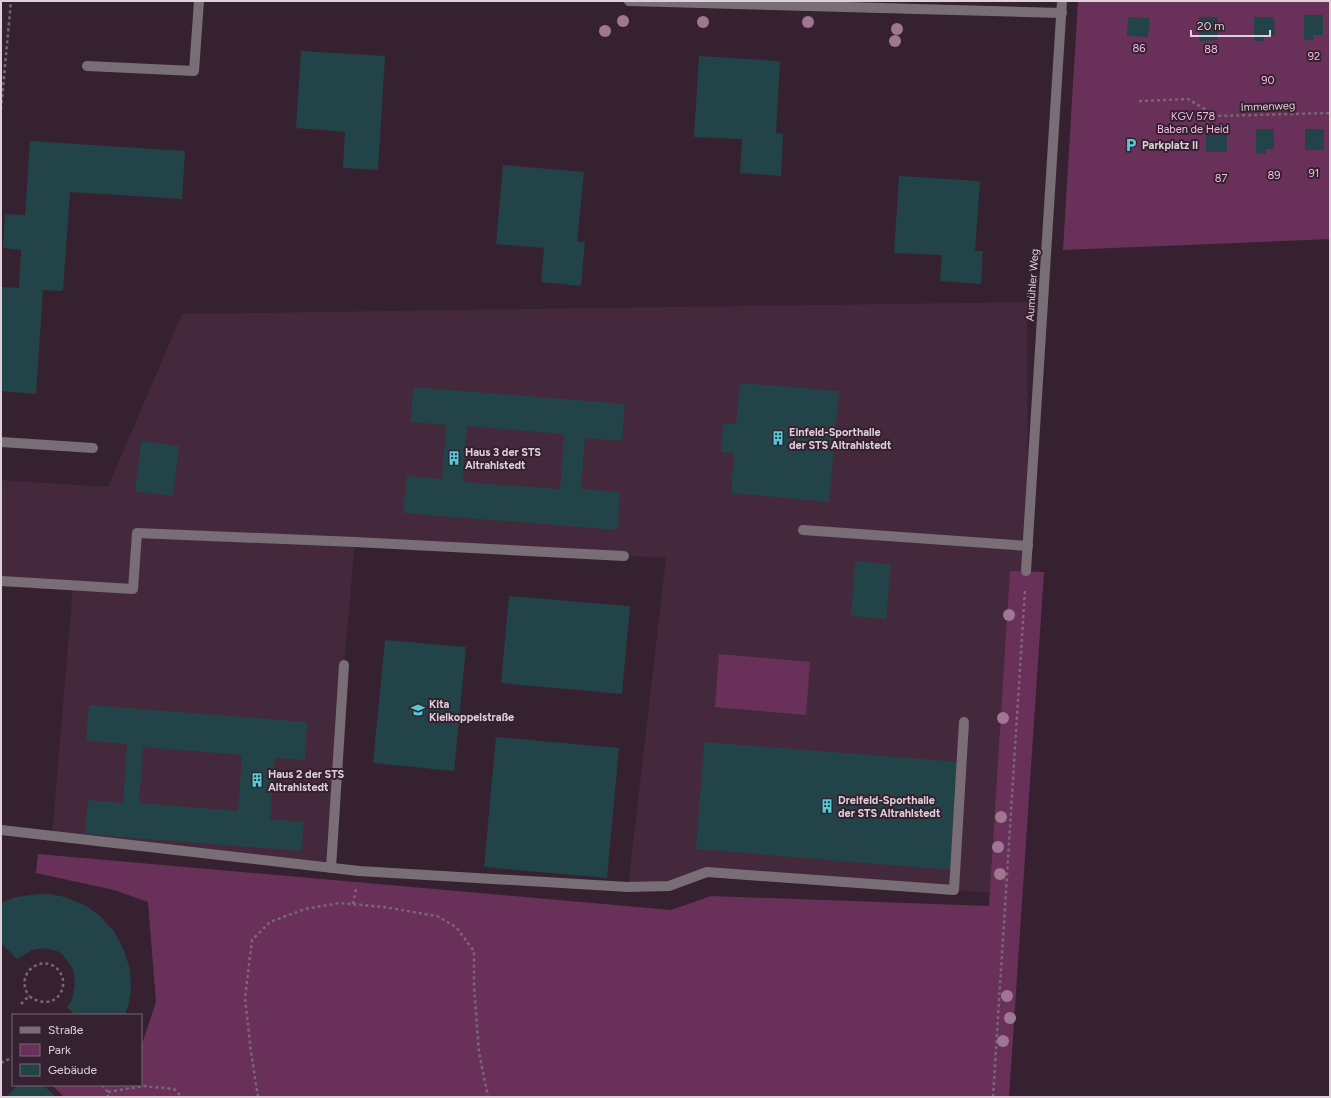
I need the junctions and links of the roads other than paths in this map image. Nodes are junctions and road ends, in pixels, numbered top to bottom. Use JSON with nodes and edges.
{"nodes":[{"id":1,"x":199,"y":1,"type":"edge"},
{"id":2,"x":629,"y":1,"type":"edge"},
{"id":3,"x":1062,"y":1,"type":"edge"},
{"id":4,"x":1062,"y":13,"type":"junction"},
{"id":5,"x":87,"y":66,"type":"dead end"},
{"id":6,"x":1,"y":442,"type":"edge"},
{"id":7,"x":93,"y":448,"type":"dead end"},
{"id":8,"x":803,"y":530,"type":"dead end"},
{"id":9,"x":1028,"y":546,"type":"junction"},
{"id":10,"x":624,"y":556,"type":"dead end"},
{"id":11,"x":1026,"y":571,"type":"road end"},
{"id":12,"x":1,"y":581,"type":"edge"},
{"id":13,"x":344,"y":665,"type":"dead end"},
{"id":14,"x":964,"y":722,"type":"dead end"},
{"id":15,"x":1,"y":830,"type":"edge"},
{"id":16,"x":331,"y":868,"type":"junction"}],
"edges":[{"from":1,"to":5,"type":"street"},
{"from":2,"to":4,"type":"street"},
{"from":3,"to":4,"type":"street","name":"Aumühler Weg"},
{"from":4,"to":9,"type":"street","name":"Aumühler Weg"},
{"from":6,"to":7,"type":"street"},
{"from":8,"to":9,"type":"street"},
{"from":9,"to":11,"type":"street","name":"Aumühler Weg"},
{"from":10,"to":12,"type":"street"},
{"from":13,"to":16,"type":"street"},
{"from":14,"to":16,"type":"street"},
{"from":15,"to":16,"type":"street"}]}
